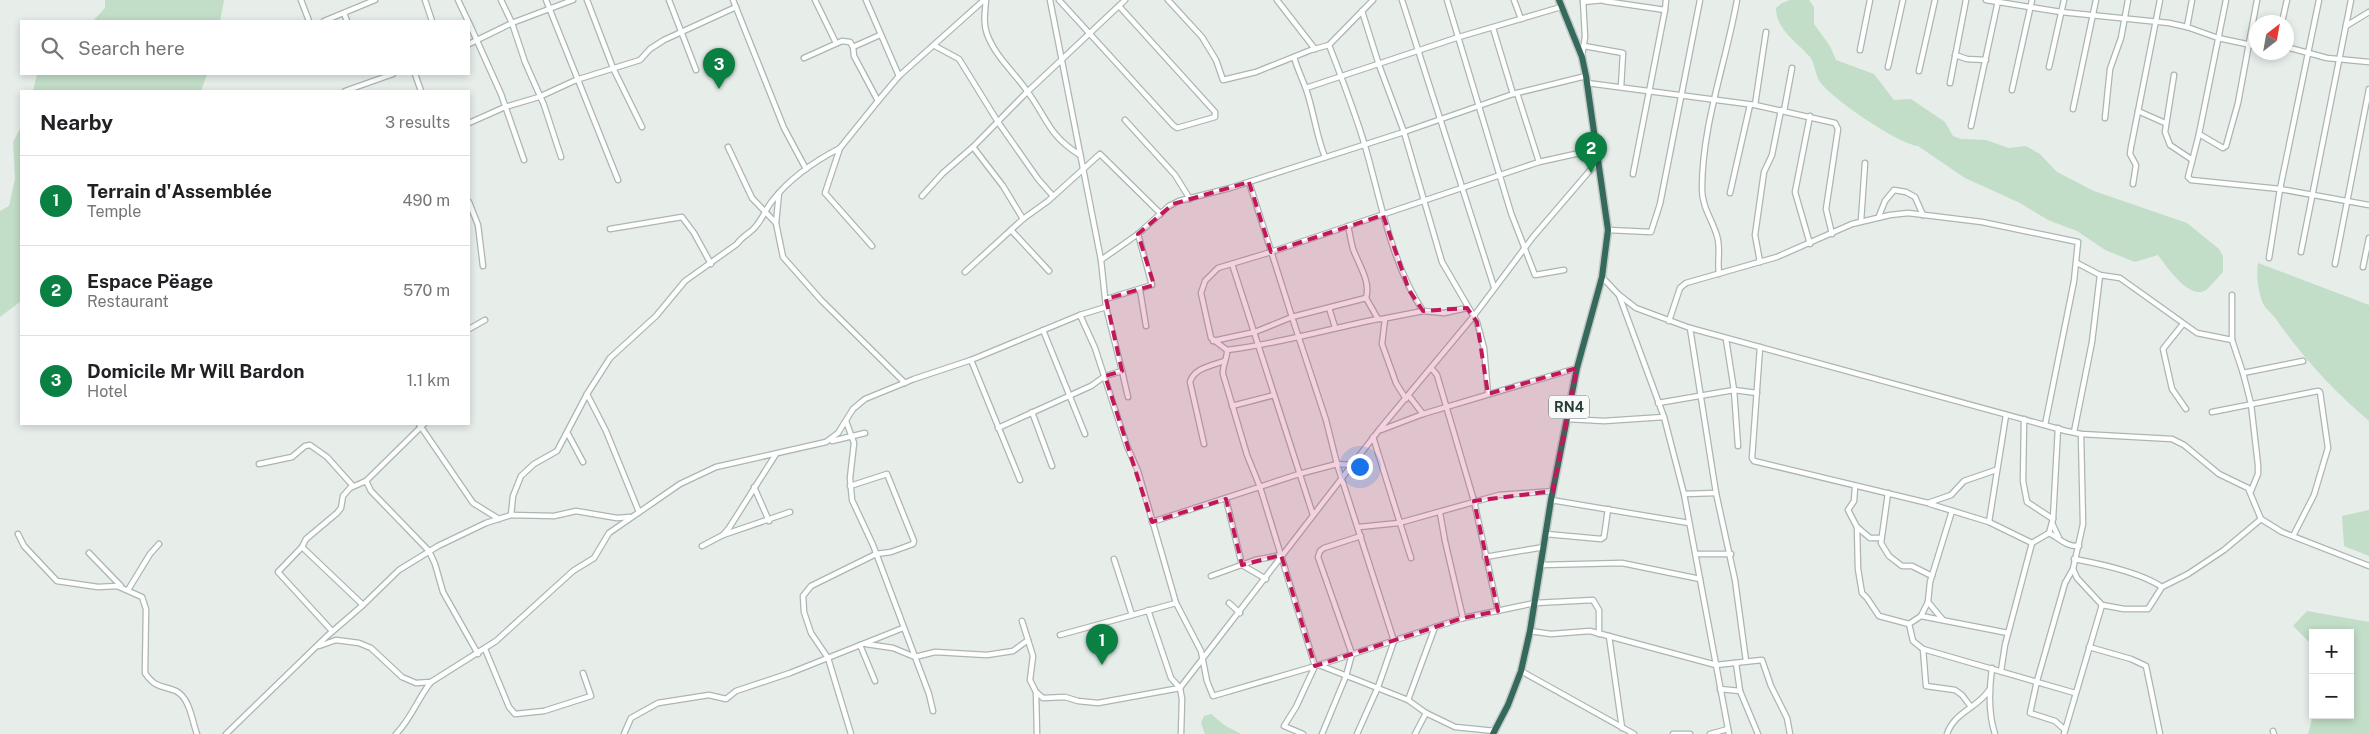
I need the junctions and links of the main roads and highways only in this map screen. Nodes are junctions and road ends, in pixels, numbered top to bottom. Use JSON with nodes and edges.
{"nodes":[{"id":1,"x":1559,"y":0,"type":"edge"},
{"id":2,"x":1494,"y":732,"type":"edge"}],
"edges":[{"from":1,"to":2,"type":"highway","number":"RN4"}]}
